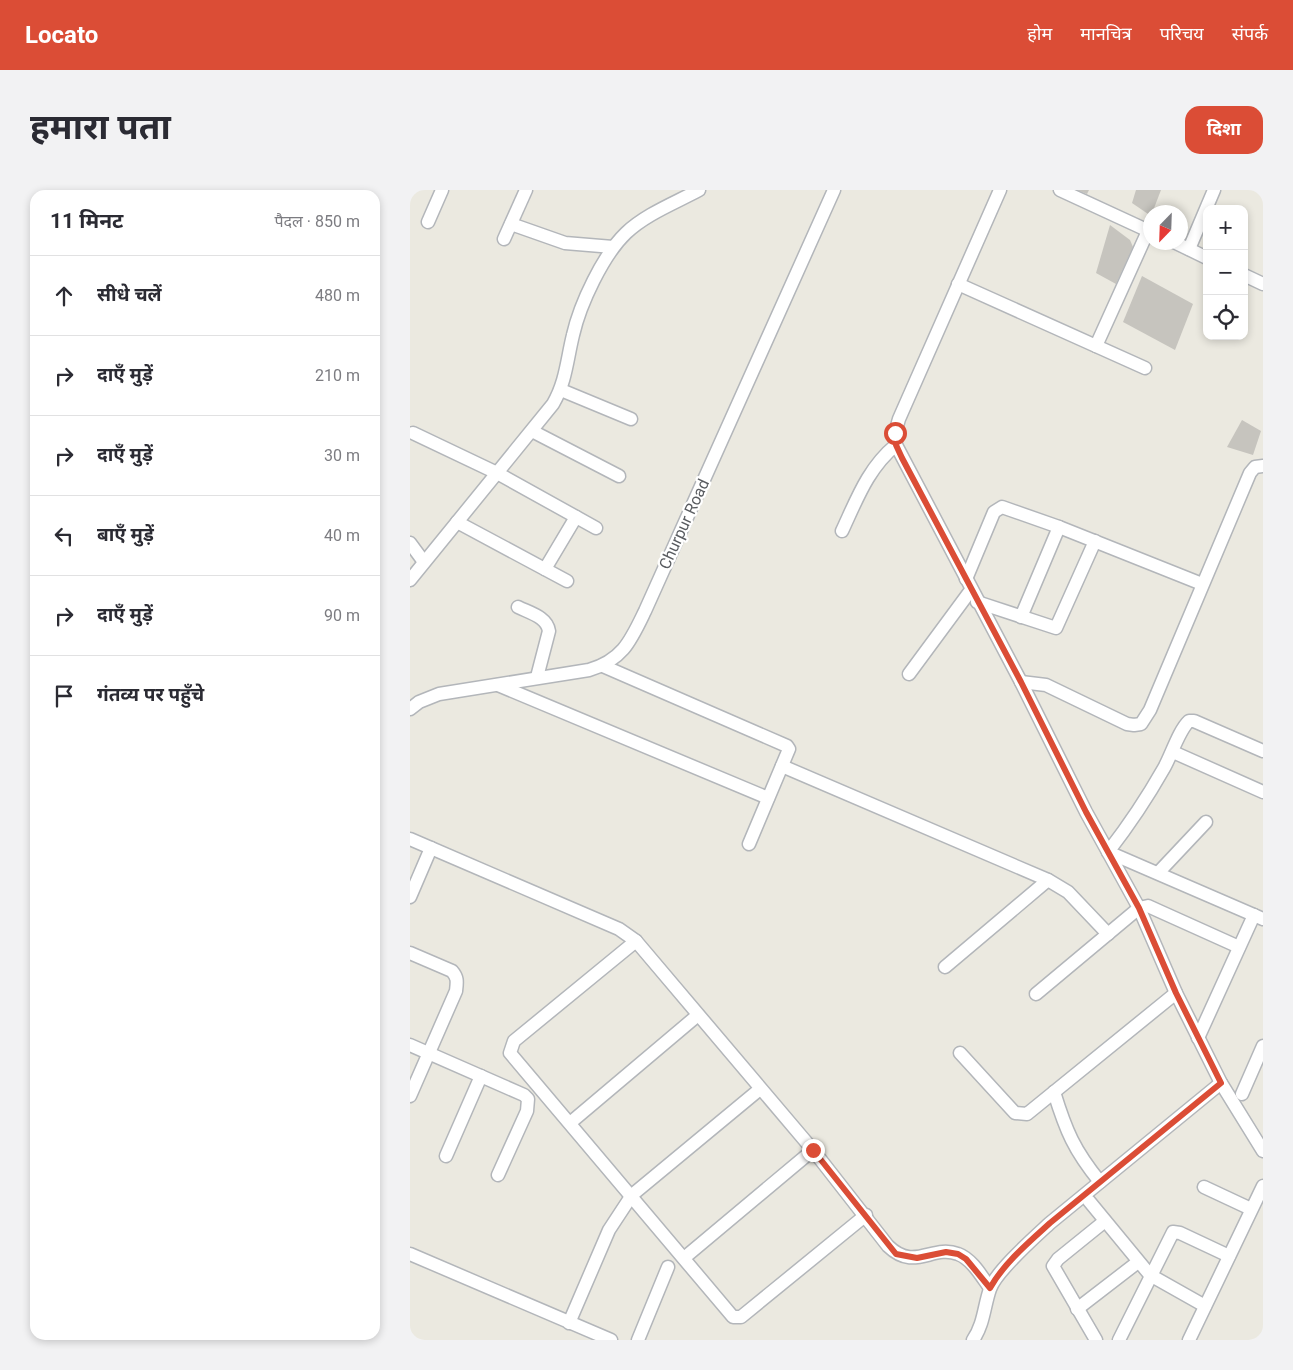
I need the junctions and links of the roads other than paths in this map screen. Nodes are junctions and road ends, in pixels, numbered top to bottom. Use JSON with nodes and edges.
{"nodes":[{"id":1,"x":442,"y":190,"type":"edge"},
{"id":2,"x":526,"y":190,"type":"edge"},
{"id":3,"x":699,"y":190,"type":"edge"},
{"id":4,"x":834,"y":190,"type":"edge"},
{"id":5,"x":1000,"y":190,"type":"edge"},
{"id":6,"x":1060,"y":190,"type":"edge"},
{"id":7,"x":1214,"y":190,"type":"edge"},
{"id":8,"x":428,"y":222,"type":"dead end"},
{"id":9,"x":511,"y":224,"type":"junction"},
{"id":10,"x":1143,"y":228,"type":"edge"},
{"id":11,"x":504,"y":239,"type":"dead end"},
{"id":12,"x":1143,"y":244,"type":"edge"},
{"id":13,"x":613,"y":247,"type":"junction"},
{"id":14,"x":1188,"y":249,"type":"joint"},
{"id":15,"x":1203,"y":256,"type":"edge"},
{"id":16,"x":1248,"y":277,"type":"edge"},
{"id":17,"x":958,"y":284,"type":"junction"},
{"id":18,"x":1263,"y":284,"type":"edge"},
{"id":19,"x":1096,"y":346,"type":"junction"},
{"id":20,"x":1145,"y":368,"type":"dead end"},
{"id":21,"x":561,"y":390,"type":"junction"},
{"id":22,"x":631,"y":419,"type":"dead end"},
{"id":23,"x":532,"y":431,"type":"junction"},
{"id":24,"x":413,"y":433,"type":"dead end"},
{"id":25,"x":896,"y":445,"type":"junction"},
{"id":26,"x":1263,"y":466,"type":"edge"},
{"id":27,"x":497,"y":473,"type":"junction"},
{"id":28,"x":619,"y":476,"type":"dead end"},
{"id":29,"x":576,"y":516,"type":"junction"},
{"id":30,"x":457,"y":522,"type":"junction"},
{"id":31,"x":1059,"y":526,"type":"junction"},
{"id":32,"x":596,"y":528,"type":"dead end"},
{"id":33,"x":842,"y":531,"type":"dead end"},
{"id":34,"x":1095,"y":541,"type":"junction"},
{"id":35,"x":410,"y":542,"type":"edge"},
{"id":36,"x":424,"y":562,"type":"junction"},
{"id":37,"x":545,"y":569,"type":"junction"},
{"id":38,"x":410,"y":580,"type":"edge"},
{"id":39,"x":567,"y":581,"type":"dead end"},
{"id":40,"x":1202,"y":584,"type":"junction"},
{"id":41,"x":968,"y":585,"type":"junction"},
{"id":42,"x":977,"y":602,"type":"junction"},
{"id":43,"x":518,"y":607,"type":"dead end"},
{"id":44,"x":1021,"y":617,"type":"junction"},
{"id":45,"x":602,"y":666,"type":"junction"},
{"id":46,"x":909,"y":674,"type":"dead end"},
{"id":47,"x":537,"y":677,"type":"junction"},
{"id":48,"x":1021,"y":682,"type":"junction"},
{"id":49,"x":498,"y":685,"type":"junction"},
{"id":50,"x":410,"y":709,"type":"edge"},
{"id":51,"x":1263,"y":751,"type":"edge"},
{"id":52,"x":1173,"y":752,"type":"junction"},
{"id":53,"x":782,"y":766,"type":"junction"},
{"id":54,"x":1263,"y":792,"type":"edge"},
{"id":55,"x":768,"y":798,"type":"junction"},
{"id":56,"x":1206,"y":822,"type":"dead end"},
{"id":57,"x":410,"y":839,"type":"edge"},
{"id":58,"x":749,"y":844,"type":"dead end"},
{"id":59,"x":431,"y":848,"type":"junction"},
{"id":60,"x":1108,"y":852,"type":"junction"},
{"id":61,"x":1158,"y":873,"type":"junction"},
{"id":62,"x":1048,"y":880,"type":"junction"},
{"id":63,"x":410,"y":897,"type":"edge"},
{"id":64,"x":1139,"y":908,"type":"junction"},
{"id":65,"x":1258,"y":917,"type":"edge"},
{"id":66,"x":1108,"y":934,"type":"junction"},
{"id":67,"x":636,"y":941,"type":"junction"},
{"id":68,"x":1239,"y":947,"type":"junction"},
{"id":69,"x":410,"y":953,"type":"edge"},
{"id":70,"x":945,"y":967,"type":"dead end"},
{"id":71,"x":1176,"y":993,"type":"junction"},
{"id":72,"x":1036,"y":994,"type":"dead end"},
{"id":73,"x":698,"y":1015,"type":"junction"},
{"id":74,"x":1198,"y":1038,"type":"junction"},
{"id":75,"x":410,"y":1045,"type":"edge"},
{"id":76,"x":1263,"y":1046,"type":"edge"},
{"id":77,"x":428,"y":1053,"type":"junction"},
{"id":78,"x":960,"y":1053,"type":"dead end"},
{"id":79,"x":481,"y":1076,"type":"junction"},
{"id":80,"x":1221,"y":1083,"type":"junction"},
{"id":81,"x":760,"y":1089,"type":"junction"},
{"id":82,"x":1054,"y":1092,"type":"junction"},
{"id":83,"x":1242,"y":1094,"type":"dead end"},
{"id":84,"x":410,"y":1096,"type":"edge"},
{"id":85,"x":570,"y":1122,"type":"junction"},
{"id":86,"x":813,"y":1150,"type":"junction"},
{"id":87,"x":1263,"y":1150,"type":"edge"},
{"id":88,"x":446,"y":1156,"type":"dead end"},
{"id":89,"x":498,"y":1176,"type":"dead end"},
{"id":90,"x":1100,"y":1182,"type":"junction"},
{"id":91,"x":1263,"y":1186,"type":"edge"},
{"id":92,"x":1204,"y":1187,"type":"dead end"},
{"id":93,"x":632,"y":1195,"type":"junction"},
{"id":94,"x":1089,"y":1201,"type":"dead end"},
{"id":95,"x":1251,"y":1209,"type":"junction"},
{"id":96,"x":866,"y":1216,"type":"junction"},
{"id":97,"x":1105,"y":1221,"type":"junction"},
{"id":98,"x":410,"y":1255,"type":"edge"},
{"id":99,"x":1229,"y":1256,"type":"junction"},
{"id":100,"x":684,"y":1258,"type":"junction"},
{"id":101,"x":1138,"y":1262,"type":"junction"},
{"id":102,"x":668,"y":1267,"type":"dead end"},
{"id":103,"x":1150,"y":1276,"type":"junction"},
{"id":104,"x":992,"y":1284,"type":"junction"},
{"id":105,"x":1205,"y":1306,"type":"junction"},
{"id":106,"x":1078,"y":1309,"type":"junction"},
{"id":107,"x":569,"y":1323,"type":"junction"},
{"id":108,"x":611,"y":1340,"type":"edge"},
{"id":109,"x":638,"y":1340,"type":"edge"},
{"id":110,"x":974,"y":1340,"type":"edge"},
{"id":111,"x":1096,"y":1340,"type":"edge"},
{"id":112,"x":1119,"y":1340,"type":"edge"},
{"id":113,"x":1189,"y":1340,"type":"edge"}],
"edges":[{"from":1,"to":8,"type":"street"},
{"from":2,"to":9,"type":"street"},
{"from":3,"to":13,"type":"street"},
{"from":4,"to":45,"type":"street","name":"Churpur Road"},
{"from":5,"to":17,"type":"street"},
{"from":6,"to":10,"type":"street"},
{"from":7,"to":14,"type":"street"},
{"from":9,"to":11,"type":"street"},
{"from":9,"to":13,"type":"street"},
{"from":12,"to":19,"type":"street"},
{"from":13,"to":21,"type":"street"},
{"from":14,"to":15,"type":"street"},
{"from":16,"to":18,"type":"street"},
{"from":17,"to":19,"type":"street"},
{"from":17,"to":25,"type":"street"},
{"from":19,"to":20,"type":"street"},
{"from":21,"to":22,"type":"street"},
{"from":21,"to":23,"type":"street"},
{"from":23,"to":27,"type":"street"},
{"from":23,"to":28,"type":"street"},
{"from":24,"to":27,"type":"street"},
{"from":25,"to":33,"type":"street"},
{"from":25,"to":41,"type":"street"},
{"from":26,"to":40,"type":"street"},
{"from":27,"to":29,"type":"street"},
{"from":27,"to":30,"type":"street"},
{"from":29,"to":32,"type":"street"},
{"from":29,"to":37,"type":"street"},
{"from":30,"to":36,"type":"street"},
{"from":30,"to":37,"type":"street"},
{"from":31,"to":34,"type":"street"},
{"from":31,"to":41,"type":"street"},
{"from":31,"to":44,"type":"street"},
{"from":34,"to":40,"type":"street"},
{"from":34,"to":44,"type":"street"},
{"from":35,"to":36,"type":"street"},
{"from":36,"to":38,"type":"street"},
{"from":37,"to":39,"type":"street"},
{"from":40,"to":48,"type":"street"},
{"from":41,"to":42,"type":"street"},
{"from":41,"to":46,"type":"street"},
{"from":42,"to":44,"type":"street"},
{"from":42,"to":48,"type":"street"},
{"from":43,"to":47,"type":"street"},
{"from":45,"to":47,"type":"street","name":"Churpur Road"},
{"from":45,"to":53,"type":"street"},
{"from":47,"to":49,"type":"street","name":"Churpur Road"},
{"from":48,"to":60,"type":"street"},
{"from":49,"to":50,"type":"street","name":"Churpur Road"},
{"from":49,"to":55,"type":"street"},
{"from":51,"to":52,"type":"street"},
{"from":52,"to":54,"type":"street"},
{"from":52,"to":60,"type":"street"},
{"from":53,"to":55,"type":"street"},
{"from":53,"to":62,"type":"street"},
{"from":55,"to":58,"type":"street"},
{"from":56,"to":61,"type":"street"},
{"from":57,"to":59,"type":"street"},
{"from":59,"to":63,"type":"street"},
{"from":59,"to":67,"type":"street"},
{"from":60,"to":61,"type":"street"},
{"from":60,"to":64,"type":"street"},
{"from":61,"to":65,"type":"street"},
{"from":62,"to":66,"type":"street"},
{"from":62,"to":70,"type":"street"},
{"from":64,"to":66,"type":"street"},
{"from":64,"to":68,"type":"street"},
{"from":64,"to":71,"type":"street"},
{"from":65,"to":68,"type":"street"},
{"from":66,"to":72,"type":"street"},
{"from":67,"to":73,"type":"street"},
{"from":67,"to":85,"type":"street"},
{"from":68,"to":74,"type":"street"},
{"from":69,"to":77,"type":"street"},
{"from":71,"to":74,"type":"street"},
{"from":71,"to":82,"type":"street"},
{"from":73,"to":81,"type":"street"},
{"from":73,"to":85,"type":"street"},
{"from":74,"to":80,"type":"street"},
{"from":75,"to":77,"type":"street"},
{"from":76,"to":83,"type":"street"},
{"from":77,"to":79,"type":"street"},
{"from":77,"to":84,"type":"street"},
{"from":78,"to":82,"type":"street"},
{"from":79,"to":88,"type":"street"},
{"from":79,"to":89,"type":"street"},
{"from":80,"to":87,"type":"street"},
{"from":80,"to":90,"type":"street"},
{"from":81,"to":86,"type":"street"},
{"from":81,"to":93,"type":"street"},
{"from":82,"to":90,"type":"street"},
{"from":85,"to":93,"type":"street"},
{"from":86,"to":96,"type":"street"},
{"from":86,"to":100,"type":"street"},
{"from":90,"to":104,"type":"street"},
{"from":91,"to":95,"type":"street"},
{"from":92,"to":95,"type":"street"},
{"from":93,"to":100,"type":"street"},
{"from":93,"to":107,"type":"street"},
{"from":94,"to":97,"type":"street"},
{"from":95,"to":99,"type":"street"},
{"from":96,"to":100,"type":"street"},
{"from":96,"to":104,"type":"street"},
{"from":97,"to":101,"type":"street"},
{"from":97,"to":106,"type":"street"},
{"from":98,"to":107,"type":"street"},
{"from":99,"to":103,"type":"street"},
{"from":99,"to":105,"type":"street"},
{"from":101,"to":103,"type":"street"},
{"from":101,"to":106,"type":"street"},
{"from":102,"to":109,"type":"street"},
{"from":103,"to":105,"type":"street"},
{"from":103,"to":112,"type":"street"},
{"from":104,"to":110,"type":"street"},
{"from":105,"to":113,"type":"street"},
{"from":106,"to":111,"type":"street"},
{"from":107,"to":108,"type":"street"}]}
